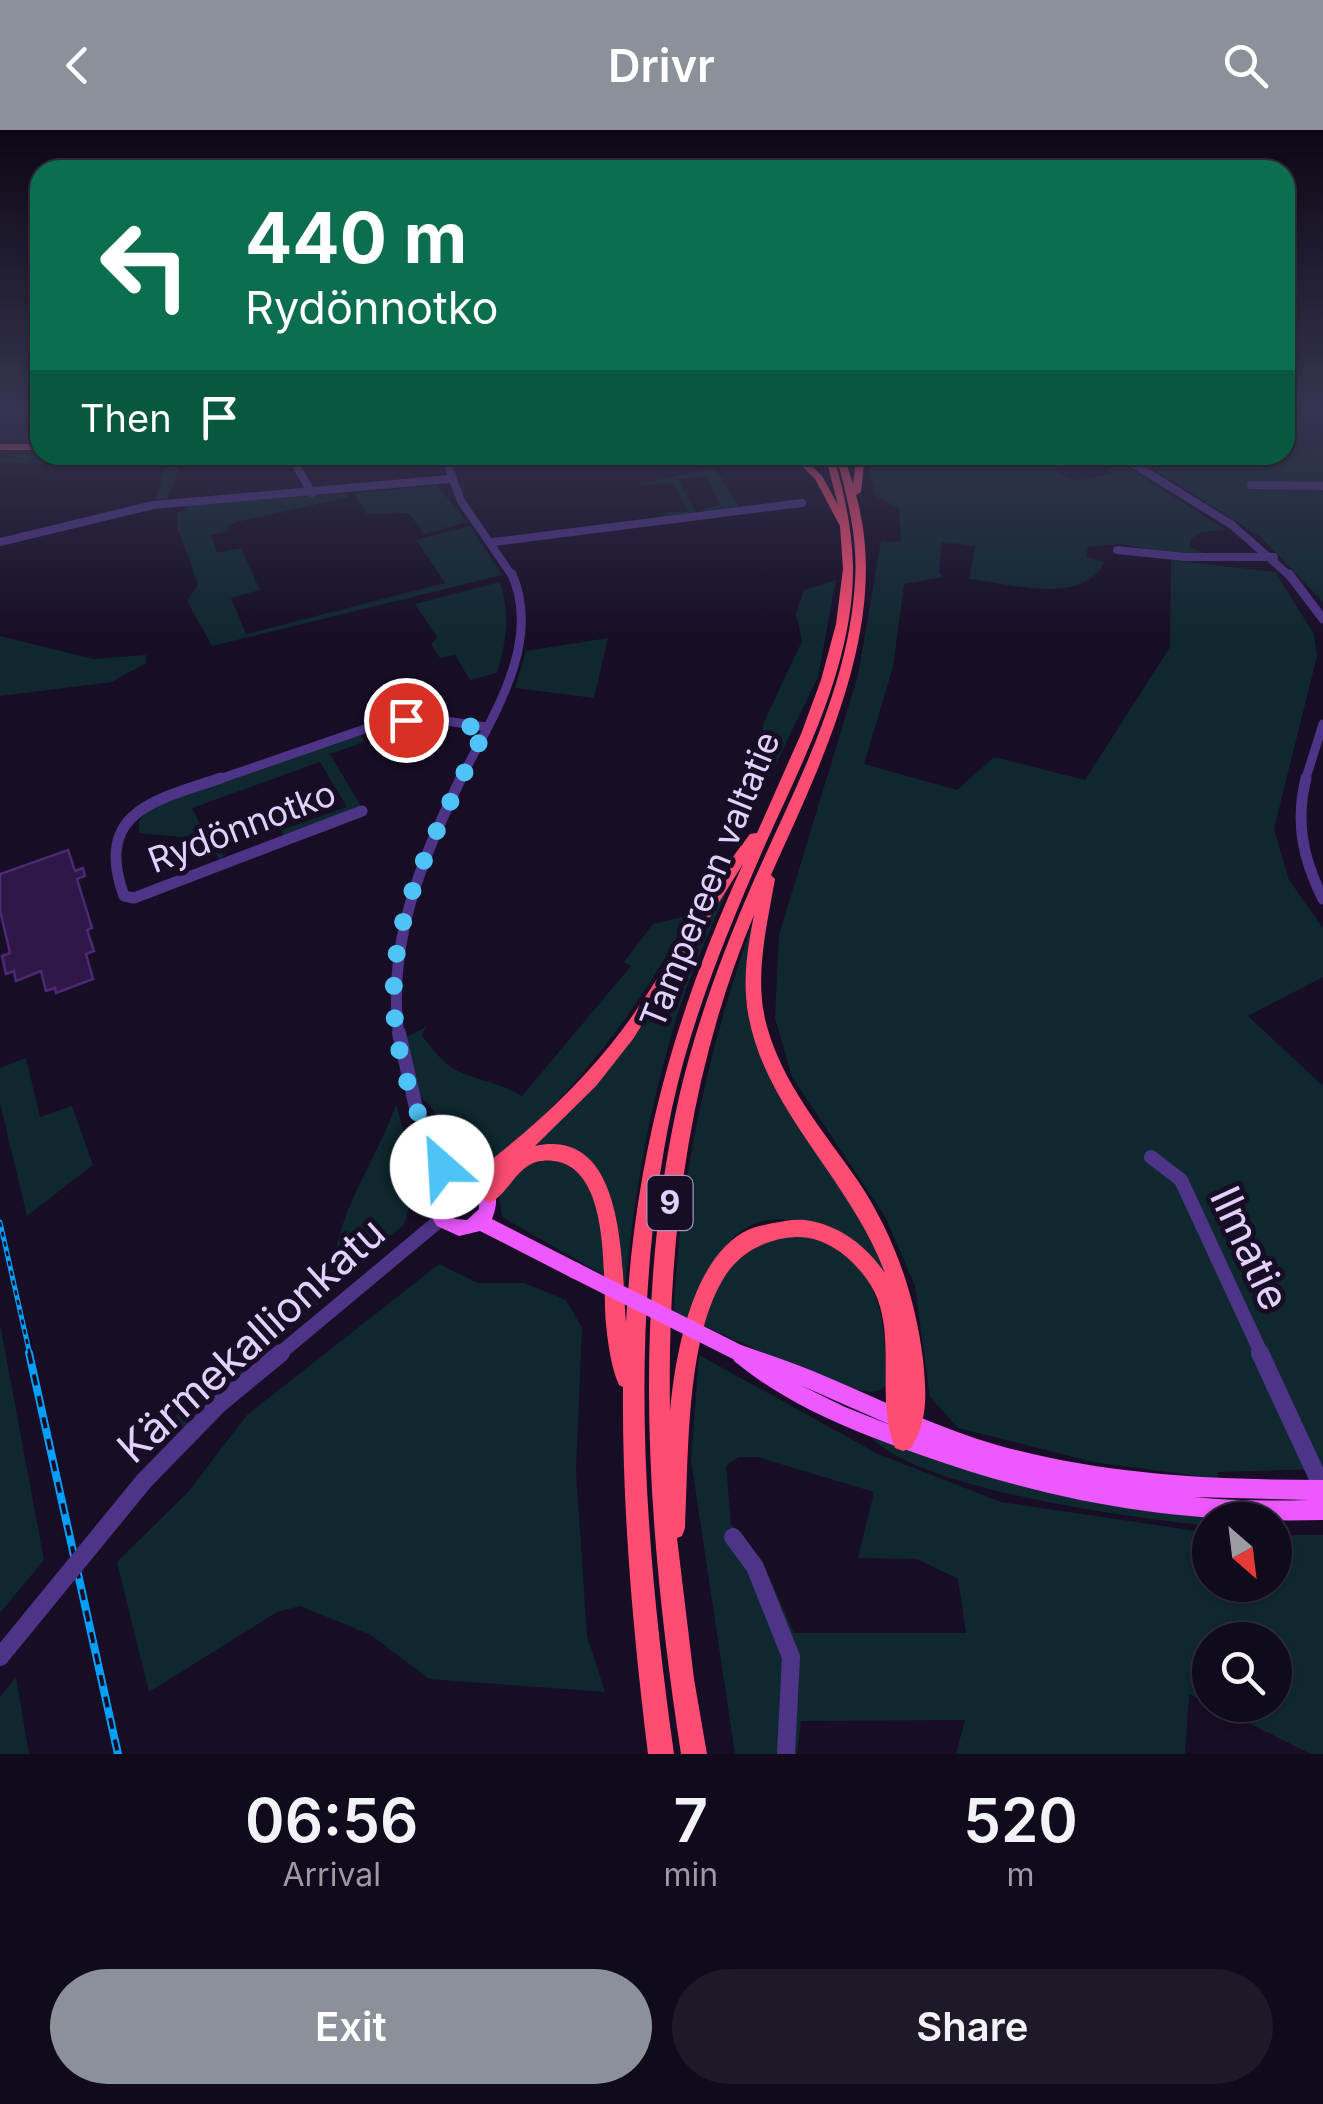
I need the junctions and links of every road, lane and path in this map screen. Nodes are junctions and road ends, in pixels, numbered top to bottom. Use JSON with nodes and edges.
{"nodes":[{"id":1,"x":310,"y":489,"type":"edge"},
{"id":2,"x":354,"y":489,"type":"edge"},
{"id":3,"x":457,"y":489,"type":"edge"},
{"id":4,"x":825,"y":489,"type":"edge"},
{"id":5,"x":837,"y":489,"type":"edge"},
{"id":6,"x":852,"y":489,"type":"edge"},
{"id":7,"x":856,"y":489,"type":"edge"},
{"id":8,"x":1175,"y":489,"type":"edge"},
{"id":9,"x":312,"y":493,"type":"junction"},
{"id":10,"x":855,"y":496,"type":"junction"},
{"id":11,"x":802,"y":502,"type":"dead end"},
{"id":12,"x":849,"y":536,"type":"junction"},
{"id":13,"x":0,"y":542,"type":"edge"},
{"id":14,"x":494,"y":542,"type":"junction"},
{"id":15,"x":1118,"y":550,"type":"dead end"},
{"id":16,"x":1274,"y":556,"type":"junction"},
{"id":17,"x":1323,"y":618,"type":"edge"},
{"id":18,"x":1323,"y":724,"type":"edge"},
{"id":19,"x":486,"y":728,"type":"junction"},
{"id":20,"x":362,"y":811,"type":"dead end"},
{"id":21,"x":772,"y":814,"type":"junction"},
{"id":22,"x":774,"y":845,"type":"junction"},
{"id":23,"x":1323,"y":898,"type":"edge"},
{"id":24,"x":1150,"y":1157,"type":"dead end"},
{"id":25,"x":451,"y":1180,"type":"junction"},
{"id":26,"x":484,"y":1187,"type":"junction"},
{"id":27,"x":440,"y":1220,"type":"junction"},
{"id":28,"x":478,"y":1221,"type":"junction"},
{"id":29,"x":632,"y":1406,"type":"junction"},
{"id":30,"x":904,"y":1428,"type":"junction"},
{"id":31,"x":1323,"y":1489,"type":"edge"},
{"id":32,"x":1323,"y":1510,"type":"edge"},
{"id":33,"x":733,"y":1537,"type":"dead end"},
{"id":34,"x":670,"y":1576,"type":"junction"},
{"id":35,"x":0,"y":1657,"type":"edge"},
{"id":36,"x":661,"y":1754,"type":"edge"},
{"id":37,"x":694,"y":1754,"type":"edge"},
{"id":38,"x":786,"y":1754,"type":"edge"}],
"edges":[{"from":1,"to":9,"type":"street"},
{"from":2,"to":9,"type":"street"},
{"from":3,"to":14,"type":"street"},
{"from":4,"to":12,"type":"highway"},
{"from":5,"to":12,"type":"highway","name":"Tampereen valtatie","number":"9"},
{"from":6,"to":10,"type":"highway","name":"Tampereen valtatie","number":"9"},
{"from":7,"to":10,"type":"highway"},
{"from":8,"to":16,"type":"street"},
{"from":9,"to":13,"type":"street"},
{"from":10,"to":22,"type":"highway","name":"Tampereen valtatie","number":"9"},
{"from":11,"to":14,"type":"street"},
{"from":12,"to":21,"type":"highway","name":"Tampereen valtatie","number":"9"},
{"from":14,"to":19,"type":"street"},
{"from":15,"to":16,"type":"street"},
{"from":16,"to":17,"type":"street"},
{"from":18,"to":23,"type":"street"},
{"from":19,"to":20,"type":"street","name":"Rydönnotko"},
{"from":19,"to":25,"type":"street"},
{"from":21,"to":26,"type":"highway"},
{"from":21,"to":29,"type":"highway","name":"Tampereen valtatie","number":"9"},
{"from":22,"to":30,"type":"highway"},
{"from":22,"to":34,"type":"highway","name":"Tampereen valtatie","number":"9"},
{"from":24,"to":31,"type":"street","name":"Ilmatie"},
{"from":25,"to":26,"type":"main road"},
{"from":25,"to":27,"type":"main road"},
{"from":26,"to":28,"type":"main road"},
{"from":26,"to":29,"type":"highway"},
{"from":27,"to":28,"type":"main road"},
{"from":27,"to":35,"type":"street","name":"Kärmekallionkatu","bridge":true},
{"from":28,"to":30,"type":"main road","bridge":true},
{"from":29,"to":36,"type":"highway","name":"Tampereen valtatie","number":"9"},
{"from":30,"to":31,"type":"main road"},
{"from":30,"to":32,"type":"main road"},
{"from":30,"to":34,"type":"highway"},
{"from":33,"to":38,"type":"street"},
{"from":34,"to":37,"type":"highway","name":"Tampereen valtatie","number":"9"}]}
